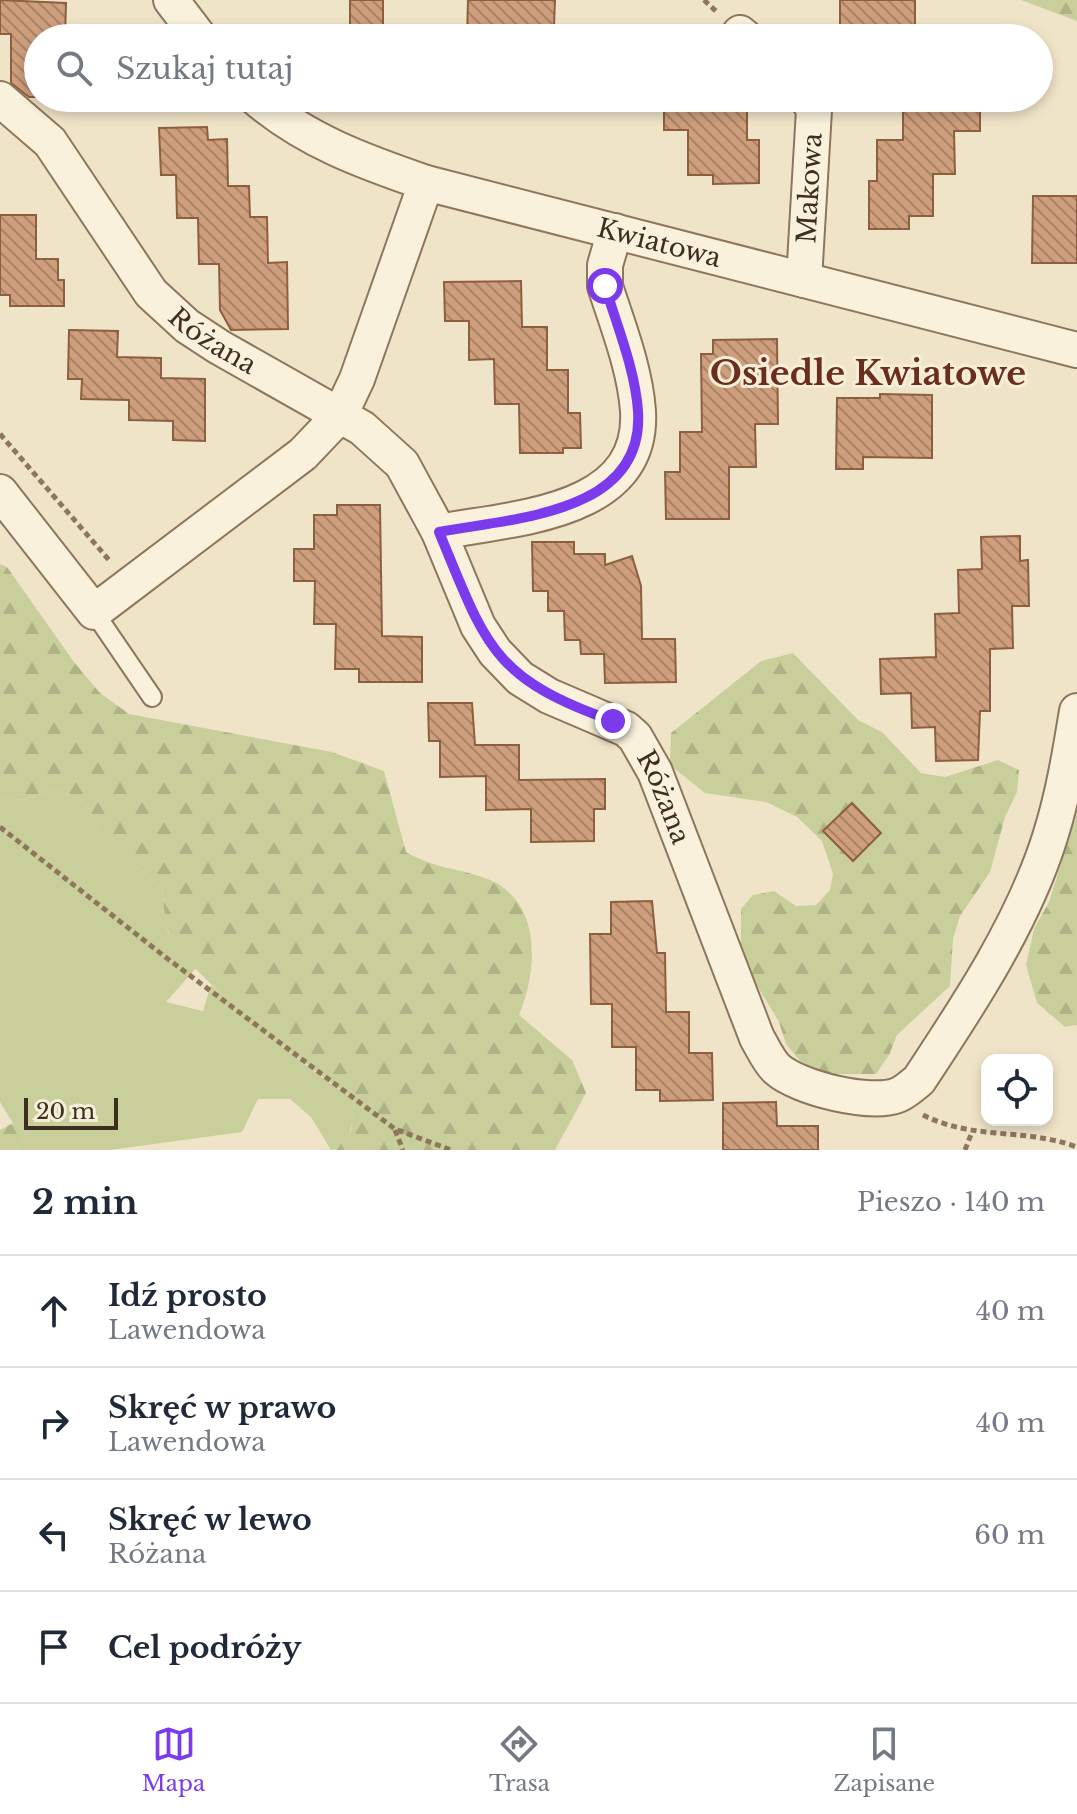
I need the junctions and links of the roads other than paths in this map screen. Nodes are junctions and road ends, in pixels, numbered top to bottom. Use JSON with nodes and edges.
{"nodes":[{"id":1,"x":171,"y":0,"type":"edge"},
{"id":2,"x":189,"y":24,"type":"edge"},
{"id":3,"x":0,"y":99,"type":"edge"},
{"id":4,"x":275,"y":112,"type":"edge"},
{"id":5,"x":814,"y":112,"type":"edge"},
{"id":6,"x":426,"y":183,"type":"junction"},
{"id":7,"x":615,"y":231,"type":"junction"},
{"id":8,"x":804,"y":280,"type":"junction"},
{"id":9,"x":1077,"y":350,"type":"edge"},
{"id":10,"x":340,"y":415,"type":"junction"},
{"id":11,"x":0,"y":492,"type":"edge"},
{"id":12,"x":439,"y":532,"type":"junction"},
{"id":13,"x":94,"y":612,"type":"junction"},
{"id":14,"x":152,"y":697,"type":"dead end"},
{"id":15,"x":1077,"y":711,"type":"edge"}],
"edges":[{"from":1,"to":2,"type":"street"},
{"from":3,"to":10,"type":"street","name":"Różana"},
{"from":4,"to":6,"type":"street","name":"Kwiatowa"},
{"from":5,"to":8,"type":"street","name":"Makowa"},
{"from":6,"to":7,"type":"street","name":"Kwiatowa"},
{"from":6,"to":10,"type":"street"},
{"from":7,"to":8,"type":"street","name":"Kwiatowa"},
{"from":7,"to":12,"type":"street"},
{"from":8,"to":9,"type":"street","name":"Kwiatowa"},
{"from":10,"to":12,"type":"street","name":"Różana"},
{"from":10,"to":13,"type":"street"},
{"from":11,"to":13,"type":"street"},
{"from":12,"to":15,"type":"street","name":"Różana"},
{"from":13,"to":14,"type":"lane"}]}
